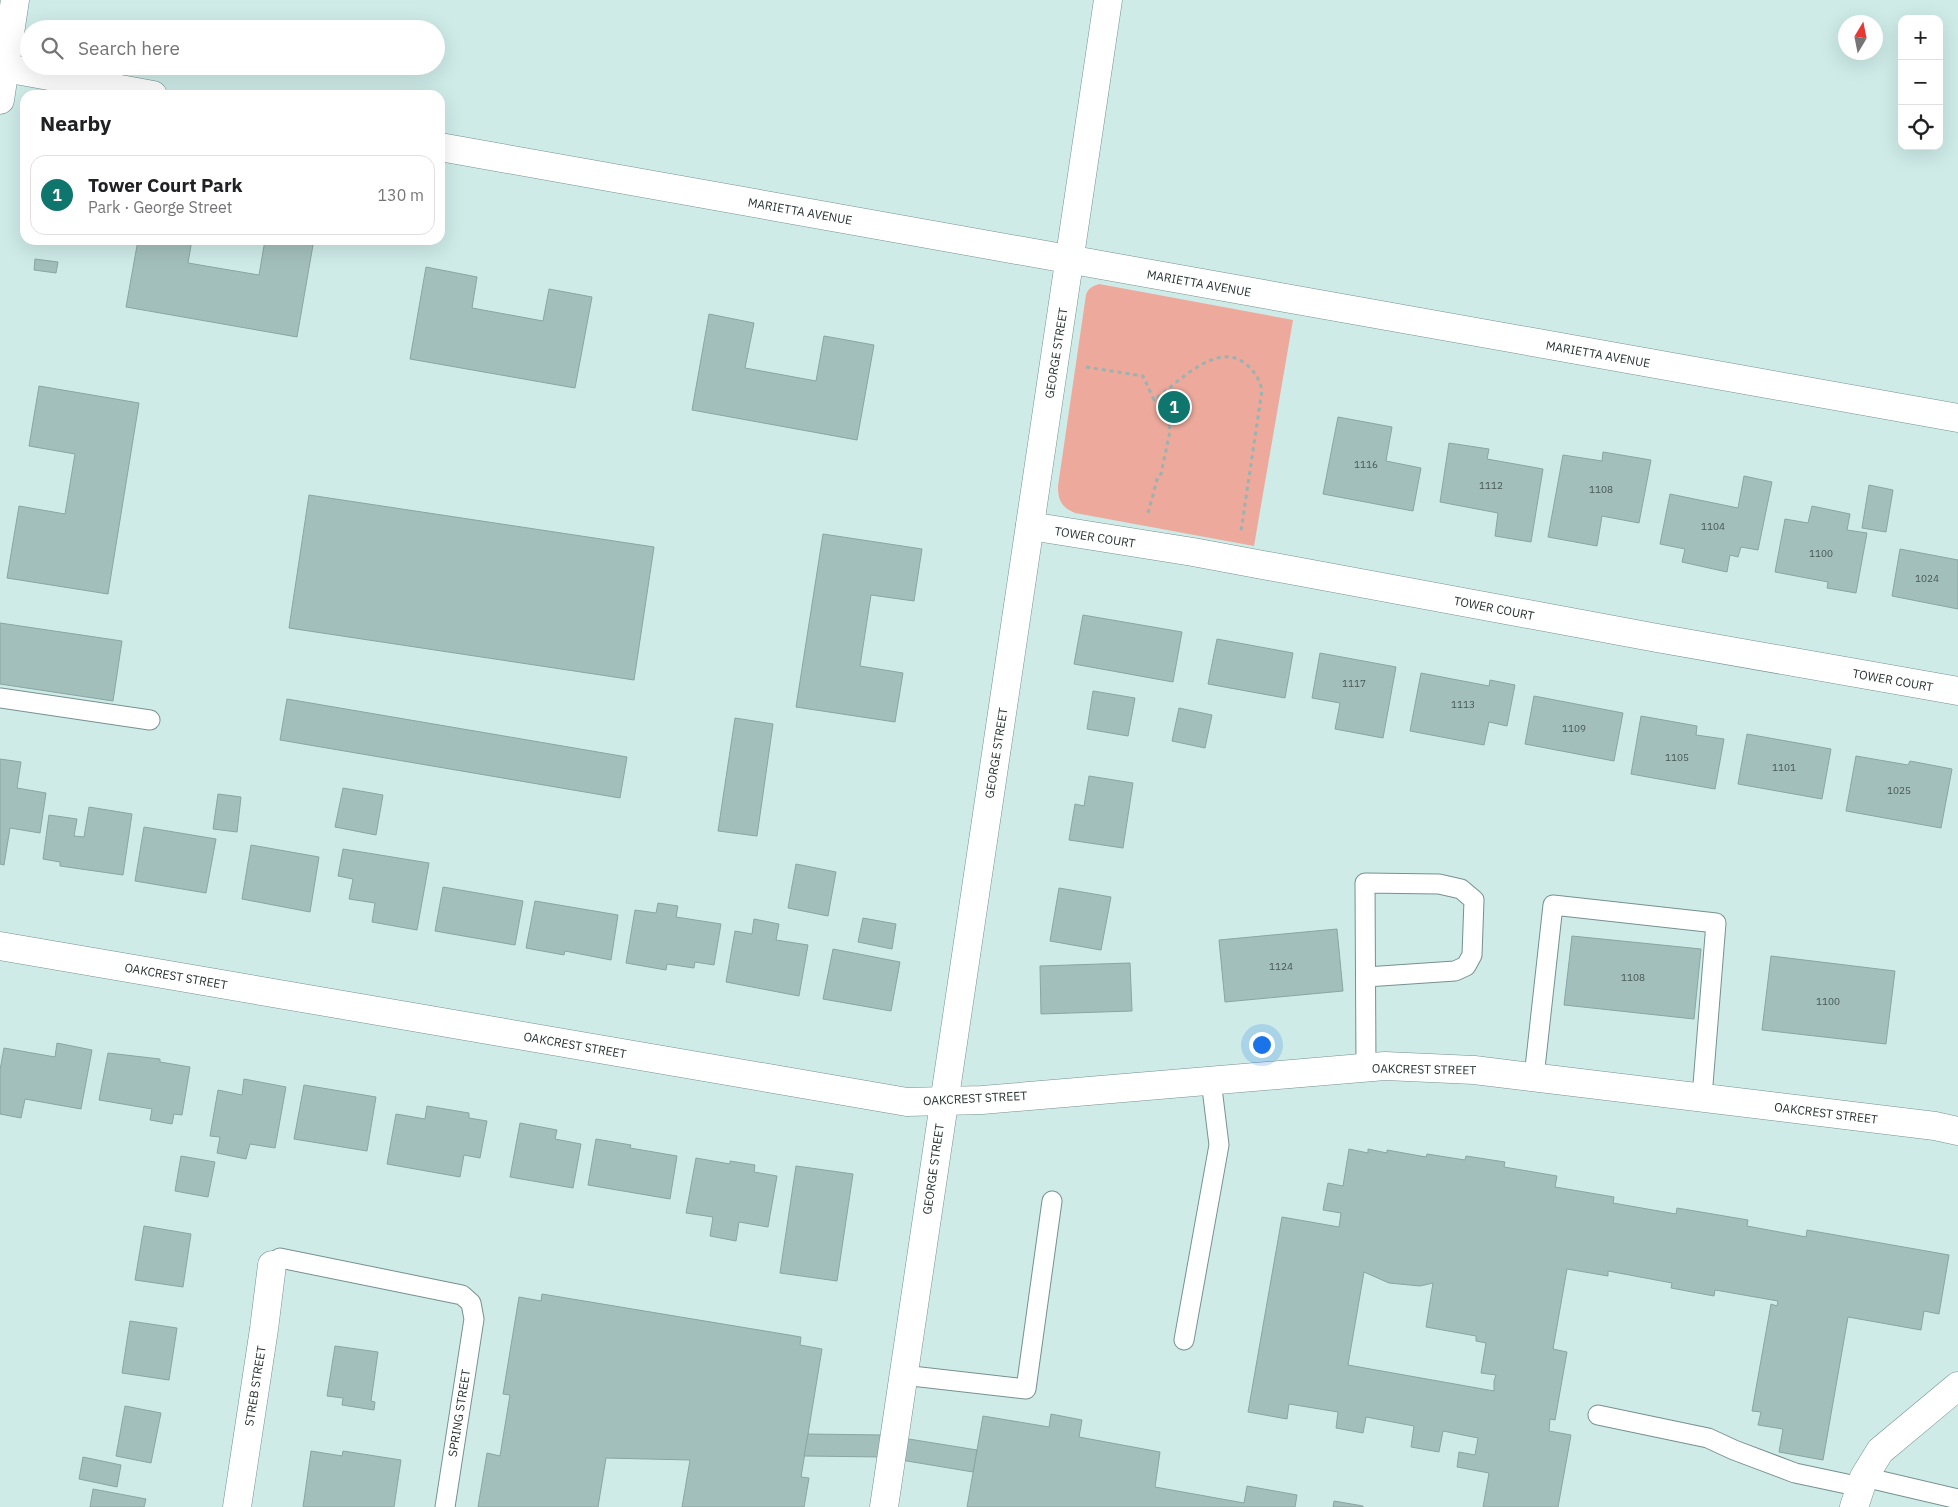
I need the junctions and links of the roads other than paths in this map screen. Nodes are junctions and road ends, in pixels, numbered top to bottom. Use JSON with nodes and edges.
{"nodes":[{"id":1,"x":15,"y":0,"type":"edge"},
{"id":2,"x":1108,"y":0,"type":"edge"},
{"id":3,"x":5,"y":68,"type":"junction"},
{"id":4,"x":20,"y":71,"type":"edge"},
{"id":5,"x":43,"y":75,"type":"edge"},
{"id":6,"x":126,"y":90,"type":"edge"},
{"id":7,"x":0,"y":100,"type":"edge"},
{"id":8,"x":445,"y":148,"type":"edge"},
{"id":9,"x":1069,"y":260,"type":"junction"},
{"id":10,"x":1958,"y":418,"type":"edge"},
{"id":11,"x":1030,"y":526,"type":"junction"},
{"id":12,"x":1958,"y":692,"type":"edge"},
{"id":13,"x":0,"y":698,"type":"edge"},
{"id":14,"x":150,"y":720,"type":"dead end"},
{"id":15,"x":0,"y":946,"type":"edge"},
{"id":16,"x":1366,"y":977,"type":"junction"},
{"id":17,"x":1366,"y":1068,"type":"junction"},
{"id":18,"x":1534,"y":1077,"type":"junction"},
{"id":19,"x":1211,"y":1080,"type":"junction"},
{"id":20,"x":1702,"y":1097,"type":"junction"},
{"id":21,"x":943,"y":1101,"type":"junction"},
{"id":22,"x":1958,"y":1131,"type":"edge"},
{"id":23,"x":1052,"y":1201,"type":"dead end"},
{"id":24,"x":272,"y":1265,"type":"joint"},
{"id":25,"x":1184,"y":1340,"type":"dead end"},
{"id":26,"x":903,"y":1376,"type":"junction"},
{"id":27,"x":1958,"y":1386,"type":"edge"},
{"id":28,"x":1598,"y":1414,"type":"dead end"},
{"id":29,"x":1860,"y":1490,"type":"edge"},
{"id":30,"x":1958,"y":1499,"type":"edge"},
{"id":31,"x":237,"y":1507,"type":"edge"},
{"id":32,"x":445,"y":1507,"type":"edge"},
{"id":33,"x":884,"y":1507,"type":"edge"}],
"edges":[{"from":1,"to":3,"type":"street"},
{"from":2,"to":9,"type":"street","name":"GEORGE STREET"},
{"from":3,"to":4,"type":"street"},
{"from":3,"to":7,"type":"street"},
{"from":5,"to":6,"type":"street"},
{"from":8,"to":9,"type":"street","name":"MARIETTA AVENUE"},
{"from":9,"to":10,"type":"street","name":"MARIETTA AVENUE"},
{"from":9,"to":11,"type":"street","name":"GEORGE STREET"},
{"from":11,"to":12,"type":"street","name":"TOWER COURT"},
{"from":11,"to":21,"type":"street","name":"GEORGE STREET"},
{"from":13,"to":14,"type":"lane"},
{"from":15,"to":21,"type":"street","name":"OAKCREST STREET"},
{"from":16,"to":16,"type":"lane"},
{"from":16,"to":17,"type":"lane"},
{"from":17,"to":18,"type":"street","name":"OAKCREST STREET"},
{"from":17,"to":19,"type":"street","name":"OAKCREST STREET"},
{"from":18,"to":20,"type":"street","name":"OAKCREST STREET"},
{"from":18,"to":20,"type":"lane"},
{"from":19,"to":21,"type":"street","name":"OAKCREST STREET"},
{"from":19,"to":25,"type":"lane"},
{"from":20,"to":22,"type":"street","name":"OAKCREST STREET"},
{"from":21,"to":26,"type":"street","name":"GEORGE STREET"},
{"from":23,"to":26,"type":"lane"},
{"from":24,"to":31,"type":"street","name":"STREB STREET"},
{"from":24,"to":32,"type":"lane","name":"SPRING STREET"},
{"from":26,"to":33,"type":"street","name":"GEORGE STREET"},
{"from":27,"to":29,"type":"street"},
{"from":28,"to":29,"type":"lane"},
{"from":29,"to":30,"type":"lane"}]}
